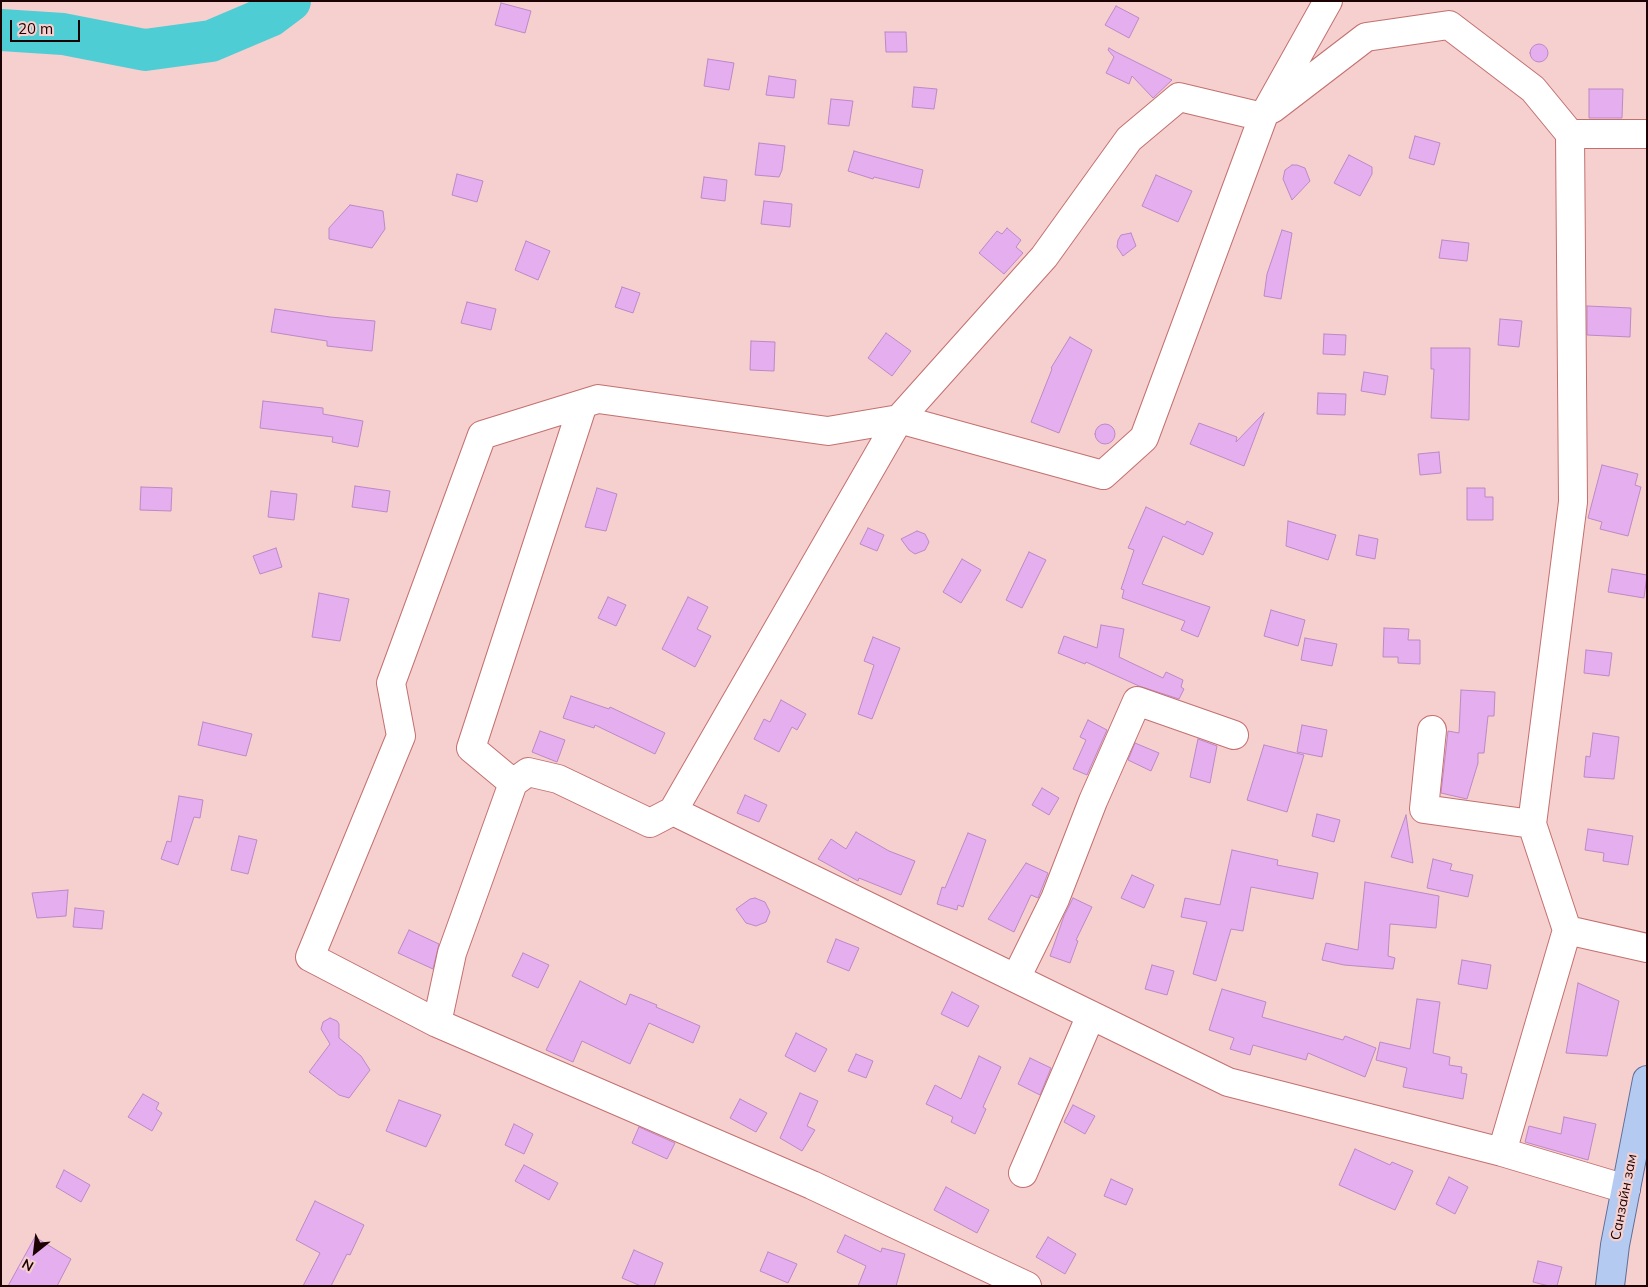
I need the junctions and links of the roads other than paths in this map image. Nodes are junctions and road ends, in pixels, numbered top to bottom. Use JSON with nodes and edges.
{"nodes":[{"id":1,"x":1327,"y":2,"type":"edge"},
{"id":2,"x":1263,"y":116,"type":"junction"},
{"id":3,"x":1570,"y":134,"type":"junction"},
{"id":4,"x":1647,"y":134,"type":"edge"},
{"id":5,"x":583,"y":404,"type":"junction"},
{"id":6,"x":898,"y":419,"type":"junction"},
{"id":7,"x":1432,"y":730,"type":"dead end"},
{"id":8,"x":1234,"y":734,"type":"dead end"},
{"id":9,"x":513,"y":783,"type":"junction"},
{"id":10,"x":673,"y":811,"type":"junction"},
{"id":11,"x":1532,"y":824,"type":"junction"},
{"id":12,"x":1568,"y":930,"type":"junction"},
{"id":13,"x":1647,"y":948,"type":"edge"},
{"id":14,"x":1016,"y":978,"type":"junction"},
{"id":15,"x":1091,"y":1015,"type":"junction"},
{"id":16,"x":437,"y":1023,"type":"junction"},
{"id":17,"x":1647,"y":1080,"type":"edge"},
{"id":18,"x":1502,"y":1152,"type":"junction"},
{"id":19,"x":1024,"y":1173,"type":"dead end"},
{"id":20,"x":1626,"y":1189,"type":"junction"},
{"id":21,"x":1027,"y":1286,"type":"edge"},
{"id":22,"x":1610,"y":1286,"type":"edge"}],
"edges":[{"from":1,"to":2,"type":"street"},
{"from":2,"to":3,"type":"street"},
{"from":2,"to":6,"type":"street"},
{"from":2,"to":6,"type":"street"},
{"from":3,"to":4,"type":"street"},
{"from":3,"to":11,"type":"street"},
{"from":5,"to":6,"type":"street"},
{"from":5,"to":9,"type":"street"},
{"from":5,"to":16,"type":"street"},
{"from":6,"to":10,"type":"street"},
{"from":7,"to":11,"type":"street"},
{"from":8,"to":14,"type":"street"},
{"from":9,"to":10,"type":"street"},
{"from":9,"to":16,"type":"street"},
{"from":10,"to":14,"type":"street"},
{"from":11,"to":12,"type":"street"},
{"from":12,"to":13,"type":"street"},
{"from":12,"to":18,"type":"street"},
{"from":14,"to":15,"type":"street"},
{"from":15,"to":18,"type":"street"},
{"from":15,"to":19,"type":"street"},
{"from":16,"to":21,"type":"street"},
{"from":17,"to":20,"type":"main road","name":"Санзайн зам"},
{"from":18,"to":20,"type":"street"},
{"from":20,"to":22,"type":"main road","name":"Санзайн зам"}]}
